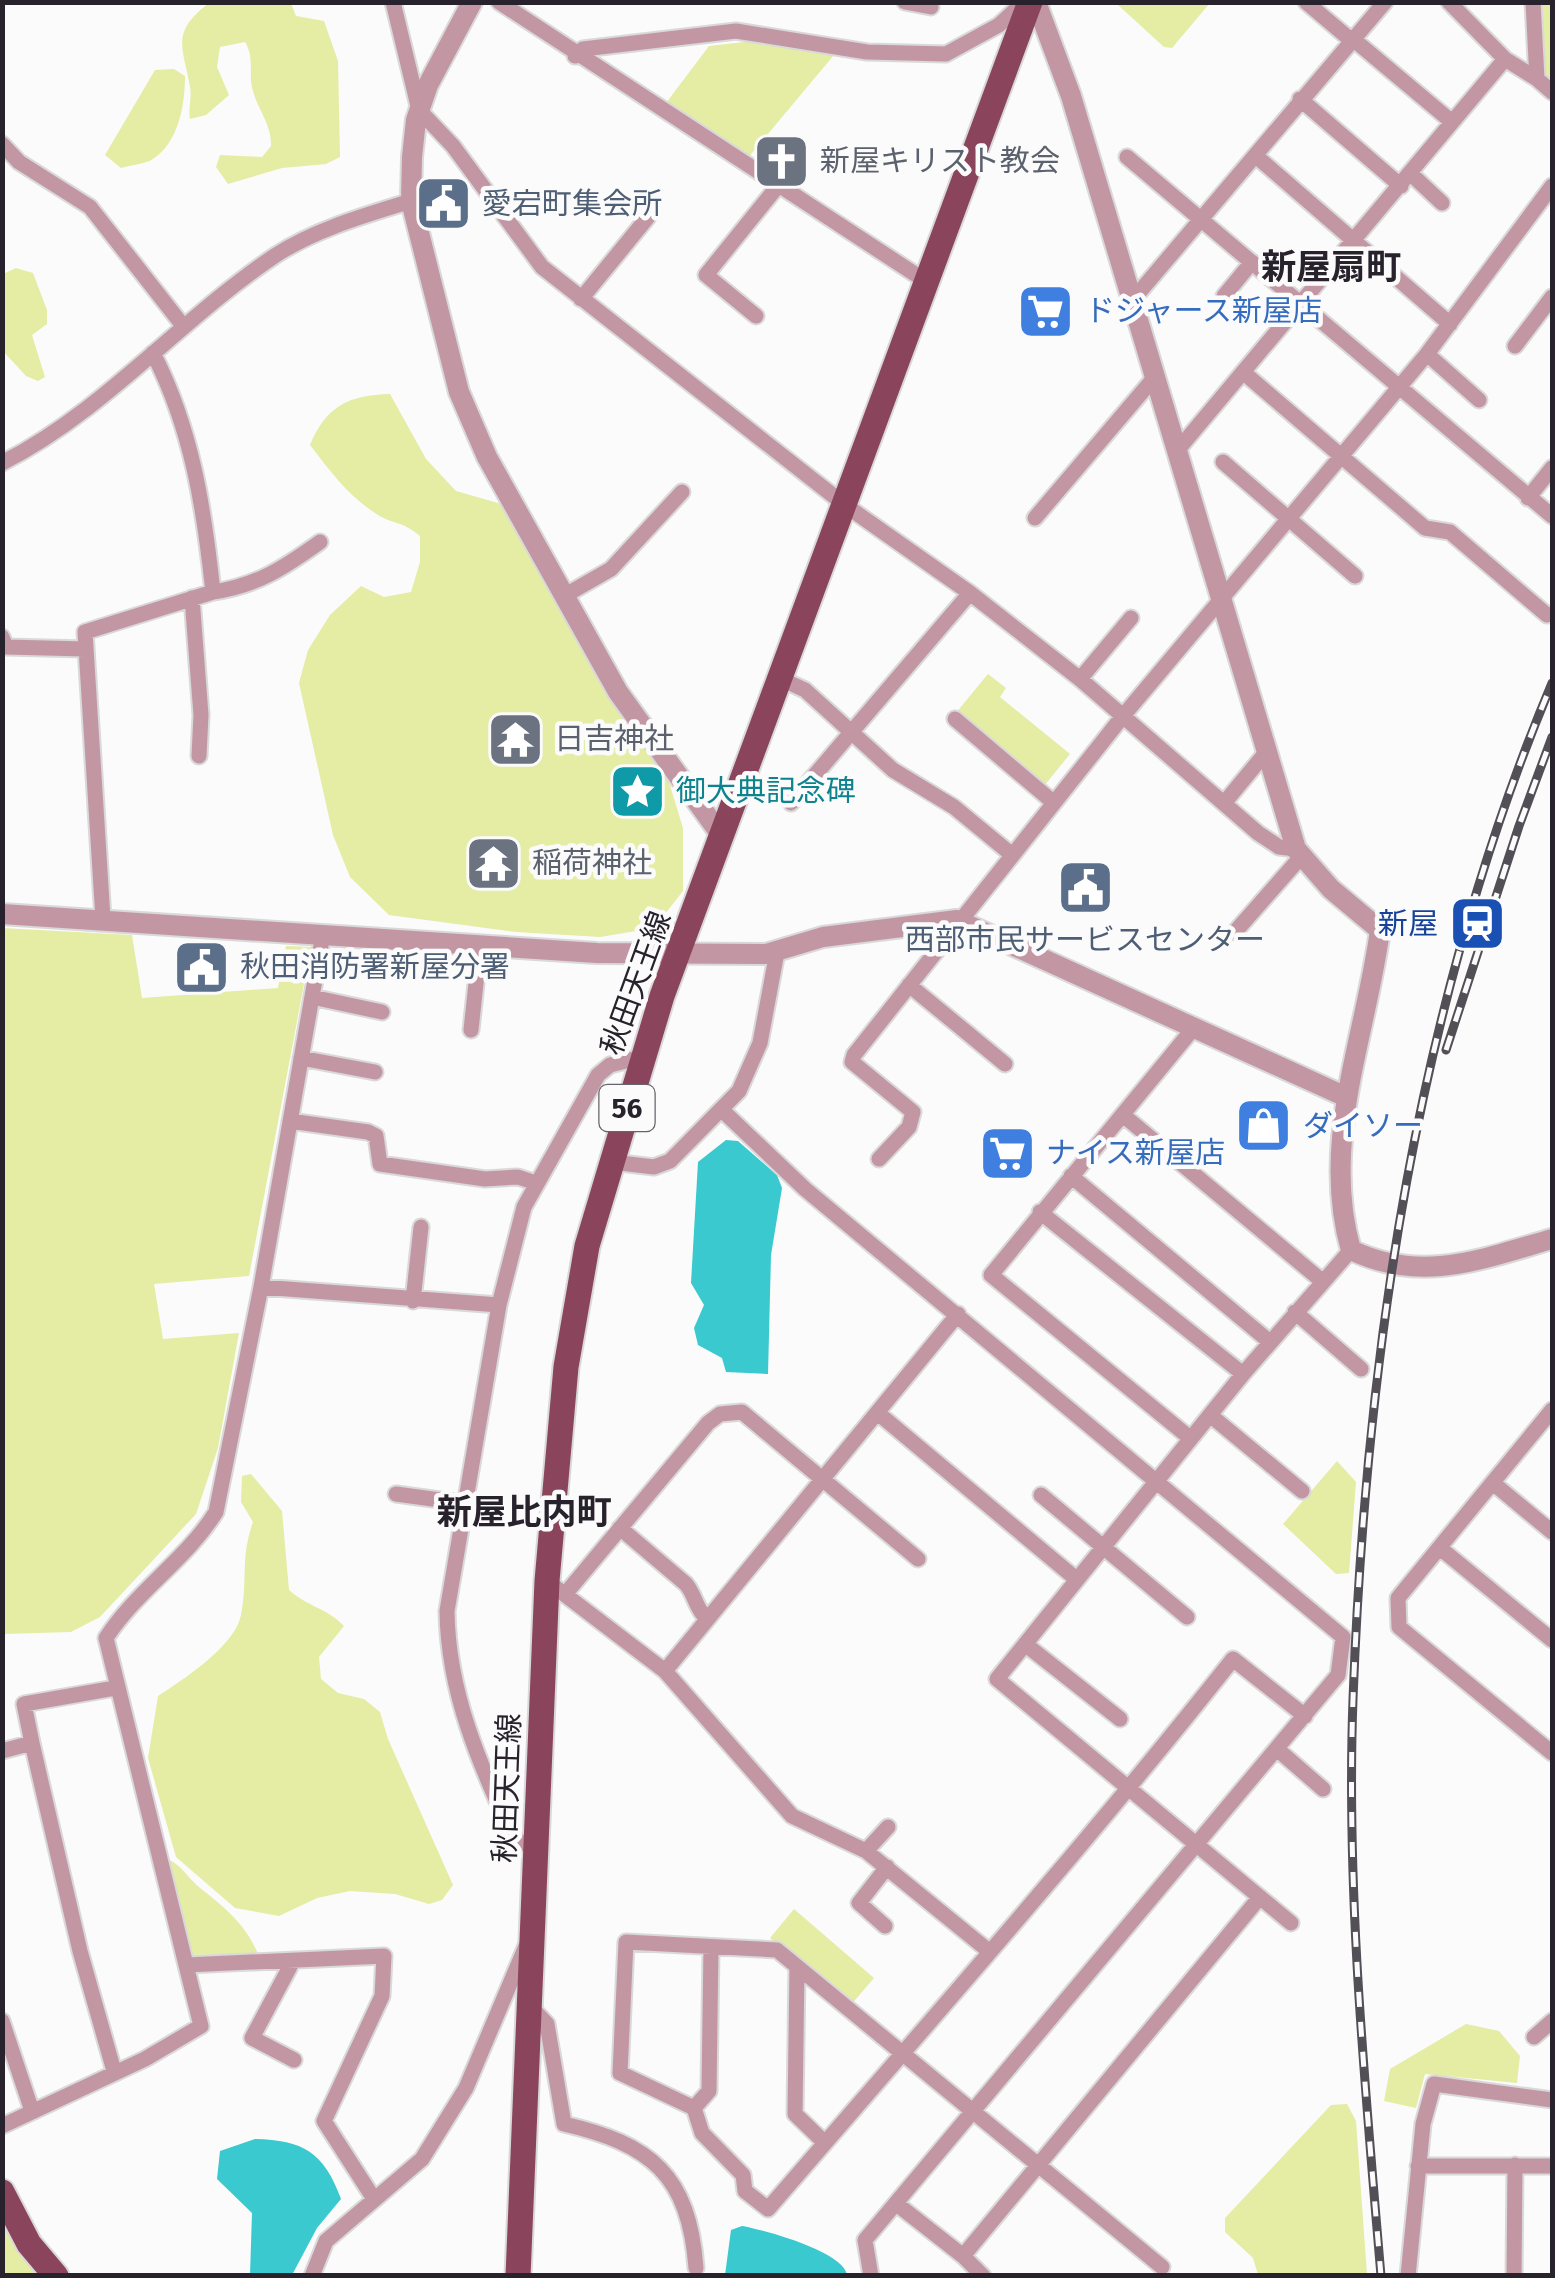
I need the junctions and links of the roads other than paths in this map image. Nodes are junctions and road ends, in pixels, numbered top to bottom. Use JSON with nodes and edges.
{"nodes":[{"id":1,"x":393,"y":2,"type":"edge"},
{"id":2,"x":472,"y":2,"type":"edge"},
{"id":3,"x":498,"y":2,"type":"edge"},
{"id":4,"x":906,"y":2,"type":"edge"},
{"id":5,"x":1030,"y":2,"type":"edge"},
{"id":6,"x":1306,"y":2,"type":"edge"},
{"id":7,"x":1384,"y":2,"type":"edge"},
{"id":8,"x":1449,"y":2,"type":"edge"},
{"id":9,"x":1533,"y":2,"type":"edge"},
{"id":10,"x":932,"y":7,"type":"dead end"},
{"id":11,"x":1352,"y":40,"type":"junction"},
{"id":12,"x":575,"y":56,"type":"junction"},
{"id":13,"x":1505,"y":59,"type":"junction"},
{"id":14,"x":1537,"y":78,"type":"junction"},
{"id":15,"x":1552,"y":92,"type":"edge"},
{"id":16,"x":1300,"y":99,"type":"junction"},
{"id":17,"x":420,"y":110,"type":"junction"},
{"id":18,"x":1452,"y":122,"type":"junction"},
{"id":19,"x":2,"y":144,"type":"edge"},
{"id":20,"x":1256,"y":156,"type":"junction"},
{"id":21,"x":1127,"y":157,"type":"dead end"},
{"id":22,"x":1406,"y":180,"type":"junction"},
{"id":23,"x":1552,"y":186,"type":"edge"},
{"id":24,"x":777,"y":187,"type":"junction"},
{"id":25,"x":411,"y":201,"type":"junction"},
{"id":26,"x":1442,"y":203,"type":"dead end"},
{"id":27,"x":648,"y":217,"type":"dead end"},
{"id":28,"x":1204,"y":221,"type":"junction"},
{"id":29,"x":1356,"y":238,"type":"junction"},
{"id":30,"x":1252,"y":262,"type":"junction"},
{"id":31,"x":926,"y":282,"type":"junction"},
{"id":32,"x":1224,"y":296,"type":"dead end"},
{"id":33,"x":1552,"y":297,"type":"edge"},
{"id":34,"x":580,"y":299,"type":"junction"},
{"id":35,"x":1132,"y":302,"type":"junction"},
{"id":36,"x":1301,"y":304,"type":"junction"},
{"id":37,"x":756,"y":316,"type":"dead end"},
{"id":38,"x":1450,"y":324,"type":"junction"},
{"id":39,"x":184,"y":327,"type":"junction"},
{"id":40,"x":1515,"y":346,"type":"dead end"},
{"id":41,"x":153,"y":353,"type":"junction"},
{"id":42,"x":1427,"y":354,"type":"junction"},
{"id":43,"x":1243,"y":372,"type":"junction"},
{"id":44,"x":1154,"y":378,"type":"junction"},
{"id":45,"x":1398,"y":389,"type":"junction"},
{"id":46,"x":1479,"y":400,"type":"dead end"},
{"id":47,"x":1176,"y":452,"type":"junction"},
{"id":48,"x":1342,"y":457,"type":"junction"},
{"id":49,"x":1223,"y":462,"type":"dead end"},
{"id":50,"x":2,"y":464,"type":"edge"},
{"id":51,"x":1552,"y":468,"type":"edge"},
{"id":52,"x":682,"y":492,"type":"dead end"},
{"id":53,"x":1528,"y":498,"type":"junction"},
{"id":54,"x":845,"y":506,"type":"junction"},
{"id":55,"x":1552,"y":516,"type":"edge"},
{"id":56,"x":1035,"y":518,"type":"dead end"},
{"id":57,"x":1290,"y":518,"type":"junction"},
{"id":58,"x":320,"y":542,"type":"dead end"},
{"id":59,"x":1355,"y":576,"type":"dead end"},
{"id":60,"x":214,"y":592,"type":"junction"},
{"id":61,"x":970,"y":593,"type":"junction"},
{"id":62,"x":564,"y":596,"type":"junction"},
{"id":63,"x":192,"y":598,"type":"junction"},
{"id":64,"x":1222,"y":598,"type":"junction"},
{"id":65,"x":1547,"y":615,"type":"dead end"},
{"id":66,"x":1132,"y":618,"type":"dead end"},
{"id":67,"x":2,"y":638,"type":"edge"},
{"id":68,"x":85,"y":649,"type":"junction"},
{"id":69,"x":779,"y":678,"type":"junction"},
{"id":70,"x":1080,"y":679,"type":"junction"},
{"id":71,"x":1123,"y":716,"type":"junction"},
{"id":72,"x":955,"y":719,"type":"dead end"},
{"id":73,"x":852,"y":733,"type":"junction"},
{"id":74,"x":1268,"y":750,"type":"junction"},
{"id":75,"x":200,"y":756,"type":"dead end"},
{"id":76,"x":1053,"y":802,"type":"junction"},
{"id":77,"x":1225,"y":802,"type":"junction"},
{"id":78,"x":791,"y":803,"type":"dead end"},
{"id":79,"x":721,"y":835,"type":"junction"},
{"id":80,"x":1298,"y":853,"type":"junction"},
{"id":81,"x":1011,"y":854,"type":"junction"},
{"id":82,"x":2,"y":914,"type":"edge"},
{"id":83,"x":103,"y":919,"type":"junction"},
{"id":84,"x":957,"y":920,"type":"junction"},
{"id":85,"x":1235,"y":932,"type":"dead end"},
{"id":86,"x":323,"y":934,"type":"junction"},
{"id":87,"x":480,"y":946,"type":"junction"},
{"id":88,"x":777,"y":952,"type":"junction"},
{"id":89,"x":680,"y":954,"type":"junction"},
{"id":90,"x":909,"y":985,"type":"junction"},
{"id":91,"x":312,"y":997,"type":"junction"},
{"id":92,"x":382,"y":1012,"type":"dead end"},
{"id":93,"x":472,"y":1030,"type":"dead end"},
{"id":94,"x":1192,"y":1030,"type":"junction"},
{"id":95,"x":301,"y":1058,"type":"junction"},
{"id":96,"x":642,"y":1058,"type":"junction"},
{"id":97,"x":1005,"y":1064,"type":"dead end"},
{"id":98,"x":375,"y":1072,"type":"dead end"},
{"id":99,"x":1344,"y":1096,"type":"junction"},
{"id":100,"x":722,"y":1111,"type":"junction"},
{"id":101,"x":1123,"y":1115,"type":"junction"},
{"id":102,"x":290,"y":1120,"type":"junction"},
{"id":103,"x":879,"y":1159,"type":"dead end"},
{"id":104,"x":612,"y":1162,"type":"junction"},
{"id":105,"x":1072,"y":1176,"type":"junction"},
{"id":106,"x":536,"y":1183,"type":"junction"},
{"id":107,"x":1040,"y":1212,"type":"junction"},
{"id":108,"x":421,"y":1227,"type":"dead end"},
{"id":109,"x":1552,"y":1239,"type":"edge"},
{"id":110,"x":1351,"y":1250,"type":"junction"},
{"id":111,"x":1322,"y":1281,"type":"junction"},
{"id":112,"x":262,"y":1287,"type":"junction"},
{"id":113,"x":413,"y":1301,"type":"junction"},
{"id":114,"x":499,"y":1305,"type":"junction"},
{"id":115,"x":1295,"y":1312,"type":"junction"},
{"id":116,"x":958,"y":1314,"type":"junction"},
{"id":117,"x":1270,"y":1342,"type":"junction"},
{"id":118,"x":1361,"y":1368,"type":"dead end"},
{"id":119,"x":1243,"y":1374,"type":"junction"},
{"id":120,"x":879,"y":1414,"type":"junction"},
{"id":121,"x":1210,"y":1414,"type":"junction"},
{"id":122,"x":1551,"y":1416,"type":"edge"},
{"id":123,"x":1190,"y":1438,"type":"junction"},
{"id":124,"x":1156,"y":1478,"type":"junction"},
{"id":125,"x":822,"y":1480,"type":"junction"},
{"id":126,"x":1493,"y":1484,"type":"junction"},
{"id":127,"x":1302,"y":1491,"type":"dead end"},
{"id":128,"x":396,"y":1494,"type":"dead end"},
{"id":129,"x":1041,"y":1495,"type":"dead end"},
{"id":130,"x":462,"y":1502,"type":"junction"},
{"id":131,"x":620,"y":1528,"type":"junction"},
{"id":132,"x":1552,"y":1532,"type":"edge"},
{"id":133,"x":1103,"y":1546,"type":"junction"},
{"id":134,"x":1440,"y":1548,"type":"junction"},
{"id":135,"x":918,"y":1559,"type":"dead end"},
{"id":136,"x":1074,"y":1578,"type":"junction"},
{"id":137,"x":557,"y":1586,"type":"junction"},
{"id":138,"x":1187,"y":1617,"type":"dead end"},
{"id":139,"x":708,"y":1620,"type":"junction"},
{"id":140,"x":1552,"y":1640,"type":"edge"},
{"id":141,"x":1025,"y":1644,"type":"junction"},
{"id":142,"x":665,"y":1671,"type":"junction"},
{"id":143,"x":115,"y":1688,"type":"junction"},
{"id":144,"x":1305,"y":1716,"type":"junction"},
{"id":145,"x":1120,"y":1718,"type":"dead end"},
{"id":146,"x":32,"y":1744,"type":"junction"},
{"id":147,"x":1277,"y":1749,"type":"junction"},
{"id":148,"x":2,"y":1751,"type":"edge"},
{"id":149,"x":1552,"y":1753,"type":"edge"},
{"id":150,"x":1130,"y":1790,"type":"junction"},
{"id":151,"x":1323,"y":1790,"type":"dead end"},
{"id":152,"x":888,"y":1827,"type":"dead end"},
{"id":153,"x":1197,"y":1846,"type":"junction"},
{"id":154,"x":536,"y":1849,"type":"junction"},
{"id":155,"x":866,"y":1850,"type":"junction"},
{"id":156,"x":887,"y":1867,"type":"junction"},
{"id":157,"x":1260,"y":1897,"type":"junction"},
{"id":158,"x":1291,"y":1922,"type":"dead end"},
{"id":159,"x":885,"y":1926,"type":"dead end"},
{"id":160,"x":534,"y":1928,"type":"junction"},
{"id":161,"x":712,"y":1948,"type":"junction"},
{"id":162,"x":990,"y":1952,"type":"junction"},
{"id":163,"x":293,"y":1961,"type":"junction"},
{"id":164,"x":186,"y":1965,"type":"junction"},
{"id":165,"x":797,"y":1967,"type":"junction"},
{"id":166,"x":530,"y":2006,"type":"junction"},
{"id":167,"x":2,"y":2021,"type":"edge"},
{"id":168,"x":1552,"y":2021,"type":"edge"},
{"id":169,"x":1534,"y":2037,"type":"dead end"},
{"id":170,"x":901,"y":2054,"type":"junction"},
{"id":171,"x":294,"y":2060,"type":"dead end"},
{"id":172,"x":114,"y":2071,"type":"junction"},
{"id":173,"x":1552,"y":2100,"type":"edge"},
{"id":174,"x":694,"y":2108,"type":"junction"},
{"id":175,"x":32,"y":2111,"type":"junction"},
{"id":176,"x":972,"y":2112,"type":"junction"},
{"id":177,"x":2,"y":2126,"type":"edge"},
{"id":178,"x":825,"y":2143,"type":"junction"},
{"id":179,"x":1038,"y":2166,"type":"junction"},
{"id":180,"x":1418,"y":2166,"type":"junction"},
{"id":181,"x":1515,"y":2166,"type":"junction"},
{"id":182,"x":1552,"y":2166,"type":"edge"},
{"id":183,"x":2,"y":2192,"type":"edge"},
{"id":184,"x":374,"y":2200,"type":"junction"},
{"id":185,"x":898,"y":2205,"type":"junction"},
{"id":186,"x":963,"y":2256,"type":"junction"},
{"id":187,"x":1162,"y":2267,"type":"dead end"},
{"id":188,"x":696,"y":2268,"type":"dead end"},
{"id":189,"x":870,"y":2275,"type":"edge"},
{"id":190,"x":56,"y":2276,"type":"edge"},
{"id":191,"x":312,"y":2276,"type":"edge"},
{"id":192,"x":518,"y":2276,"type":"edge"},
{"id":193,"x":984,"y":2276,"type":"edge"},
{"id":194,"x":1408,"y":2276,"type":"edge"},
{"id":195,"x":1514,"y":2276,"type":"edge"}],
"edges":[{"from":1,"to":17,"type":"street"},
{"from":2,"to":17,"type":"street"},
{"from":3,"to":12,"type":"street"},
{"from":4,"to":10,"type":"street"},
{"from":5,"to":12,"type":"street"},
{"from":5,"to":31,"type":"main road","name":"秋田天王線","number":"56"},
{"from":5,"to":35,"type":"street"},
{"from":6,"to":11,"type":"street"},
{"from":7,"to":11,"type":"street"},
{"from":8,"to":13,"type":"street"},
{"from":9,"to":14,"type":"street"},
{"from":11,"to":16,"type":"street"},
{"from":11,"to":18,"type":"street"},
{"from":12,"to":24,"type":"street"},
{"from":13,"to":14,"type":"street"},
{"from":13,"to":18,"type":"street"},
{"from":14,"to":15,"type":"street"},
{"from":16,"to":20,"type":"street"},
{"from":16,"to":22,"type":"street"},
{"from":17,"to":25,"type":"street"},
{"from":17,"to":34,"type":"street"},
{"from":18,"to":22,"type":"street"},
{"from":19,"to":39,"type":"street"},
{"from":20,"to":28,"type":"street"},
{"from":20,"to":29,"type":"street"},
{"from":21,"to":28,"type":"street"},
{"from":22,"to":26,"type":"street"},
{"from":22,"to":29,"type":"street"},
{"from":23,"to":38,"type":"street"},
{"from":24,"to":31,"type":"street"},
{"from":24,"to":37,"type":"street"},
{"from":25,"to":39,"type":"street"},
{"from":25,"to":62,"type":"street"},
{"from":27,"to":34,"type":"street"},
{"from":28,"to":30,"type":"street"},
{"from":28,"to":35,"type":"street"},
{"from":29,"to":36,"type":"street"},
{"from":29,"to":38,"type":"street"},
{"from":30,"to":32,"type":"street"},
{"from":30,"to":36,"type":"street"},
{"from":31,"to":54,"type":"main road","name":"秋田天王線","number":"56"},
{"from":33,"to":40,"type":"street"},
{"from":34,"to":54,"type":"street"},
{"from":35,"to":44,"type":"street"},
{"from":36,"to":43,"type":"street"},
{"from":36,"to":45,"type":"street"},
{"from":38,"to":42,"type":"street"},
{"from":39,"to":41,"type":"street"},
{"from":41,"to":50,"type":"street"},
{"from":41,"to":60,"type":"street"},
{"from":42,"to":45,"type":"street"},
{"from":42,"to":46,"type":"street"},
{"from":43,"to":47,"type":"street"},
{"from":43,"to":48,"type":"street"},
{"from":44,"to":47,"type":"street"},
{"from":44,"to":56,"type":"street"},
{"from":45,"to":48,"type":"street"},
{"from":45,"to":53,"type":"street"},
{"from":47,"to":64,"type":"street"},
{"from":48,"to":57,"type":"street"},
{"from":48,"to":65,"type":"street"},
{"from":49,"to":57,"type":"street"},
{"from":51,"to":53,"type":"street"},
{"from":52,"to":62,"type":"street"},
{"from":53,"to":55,"type":"street"},
{"from":54,"to":61,"type":"street"},
{"from":54,"to":69,"type":"main road","name":"秋田天王線","number":"56"},
{"from":57,"to":59,"type":"street"},
{"from":57,"to":64,"type":"street"},
{"from":58,"to":60,"type":"street"},
{"from":60,"to":63,"type":"street"},
{"from":61,"to":70,"type":"street"},
{"from":61,"to":73,"type":"street"},
{"from":62,"to":79,"type":"street"},
{"from":63,"to":68,"type":"street"},
{"from":63,"to":75,"type":"street"},
{"from":64,"to":71,"type":"street"},
{"from":64,"to":74,"type":"street"},
{"from":66,"to":70,"type":"street"},
{"from":67,"to":68,"type":"street"},
{"from":68,"to":83,"type":"street"},
{"from":69,"to":73,"type":"street"},
{"from":69,"to":79,"type":"main road","name":"秋田天王線","number":"56"},
{"from":70,"to":71,"type":"street"},
{"from":71,"to":76,"type":"street"},
{"from":71,"to":77,"type":"street"},
{"from":72,"to":76,"type":"street"},
{"from":73,"to":78,"type":"street"},
{"from":73,"to":81,"type":"street"},
{"from":74,"to":77,"type":"street"},
{"from":74,"to":80,"type":"street"},
{"from":76,"to":81,"type":"street"},
{"from":77,"to":80,"type":"street"},
{"from":79,"to":89,"type":"main road","name":"秋田天王線","number":"56"},
{"from":80,"to":85,"type":"street"},
{"from":80,"to":99,"type":"street"},
{"from":81,"to":84,"type":"street"},
{"from":82,"to":83,"type":"street"},
{"from":83,"to":86,"type":"street"},
{"from":84,"to":88,"type":"street"},
{"from":84,"to":90,"type":"street"},
{"from":84,"to":94,"type":"street"},
{"from":86,"to":87,"type":"street"},
{"from":86,"to":91,"type":"street"},
{"from":87,"to":89,"type":"street"},
{"from":87,"to":93,"type":"street"},
{"from":88,"to":89,"type":"street"},
{"from":88,"to":100,"type":"street"},
{"from":89,"to":96,"type":"main road","name":"秋田天王線","number":"56"},
{"from":90,"to":97,"type":"street"},
{"from":90,"to":103,"type":"street"},
{"from":91,"to":92,"type":"street"},
{"from":91,"to":95,"type":"street"},
{"from":94,"to":99,"type":"street"},
{"from":94,"to":101,"type":"street"},
{"from":95,"to":98,"type":"street"},
{"from":95,"to":102,"type":"street"},
{"from":96,"to":104,"type":"main road","name":"秋田天王線","number":"56"},
{"from":96,"to":106,"type":"street"},
{"from":99,"to":110,"type":"street"},
{"from":100,"to":104,"type":"street"},
{"from":100,"to":116,"type":"street"},
{"from":101,"to":105,"type":"street"},
{"from":101,"to":111,"type":"street"},
{"from":102,"to":106,"type":"street"},
{"from":102,"to":112,"type":"street"},
{"from":104,"to":137,"type":"main road","name":"秋田天王線","number":"56"},
{"from":105,"to":107,"type":"street"},
{"from":105,"to":117,"type":"street"},
{"from":106,"to":114,"type":"street"},
{"from":107,"to":119,"type":"street"},
{"from":107,"to":123,"type":"street"},
{"from":108,"to":113,"type":"street"},
{"from":109,"to":110,"type":"street"},
{"from":110,"to":111,"type":"street"},
{"from":111,"to":115,"type":"street"},
{"from":112,"to":113,"type":"street"},
{"from":112,"to":143,"type":"street"},
{"from":113,"to":114,"type":"street"},
{"from":114,"to":130,"type":"street"},
{"from":115,"to":117,"type":"street"},
{"from":115,"to":118,"type":"street"},
{"from":116,"to":120,"type":"street"},
{"from":116,"to":124,"type":"street"},
{"from":117,"to":119,"type":"street"},
{"from":119,"to":121,"type":"street"},
{"from":120,"to":125,"type":"street"},
{"from":120,"to":136,"type":"street"},
{"from":121,"to":123,"type":"street"},
{"from":121,"to":127,"type":"street"},
{"from":122,"to":126,"type":"street"},
{"from":123,"to":124,"type":"street"},
{"from":124,"to":133,"type":"street"},
{"from":124,"to":144,"type":"street"},
{"from":125,"to":131,"type":"street"},
{"from":125,"to":135,"type":"street"},
{"from":125,"to":139,"type":"street"},
{"from":126,"to":132,"type":"street"},
{"from":126,"to":134,"type":"street"},
{"from":128,"to":130,"type":"street"},
{"from":129,"to":133,"type":"street"},
{"from":130,"to":154,"type":"street"},
{"from":131,"to":137,"type":"street"},
{"from":131,"to":139,"type":"street"},
{"from":133,"to":136,"type":"street"},
{"from":133,"to":138,"type":"street"},
{"from":134,"to":140,"type":"street"},
{"from":134,"to":149,"type":"street"},
{"from":136,"to":141,"type":"street"},
{"from":137,"to":142,"type":"street"},
{"from":137,"to":154,"type":"main road","name":"秋田天王線","number":"56"},
{"from":139,"to":142,"type":"street"},
{"from":141,"to":145,"type":"street"},
{"from":141,"to":150,"type":"street"},
{"from":142,"to":155,"type":"street"},
{"from":143,"to":146,"type":"street"},
{"from":143,"to":164,"type":"street"},
{"from":144,"to":147,"type":"street"},
{"from":144,"to":150,"type":"street"},
{"from":146,"to":148,"type":"street"},
{"from":146,"to":172,"type":"street"},
{"from":147,"to":151,"type":"street"},
{"from":147,"to":153,"type":"street"},
{"from":150,"to":153,"type":"street"},
{"from":150,"to":162,"type":"street"},
{"from":152,"to":155,"type":"street"},
{"from":153,"to":157,"type":"street"},
{"from":153,"to":176,"type":"street"},
{"from":154,"to":160,"type":"main road","name":"秋田天王線","number":"56"},
{"from":155,"to":156,"type":"street"},
{"from":156,"to":159,"type":"street"},
{"from":156,"to":162,"type":"street"},
{"from":157,"to":158,"type":"street"},
{"from":157,"to":179,"type":"street"},
{"from":160,"to":166,"type":"main road","name":"秋田天王線","number":"56"},
{"from":160,"to":184,"type":"street"},
{"from":161,"to":165,"type":"street"},
{"from":161,"to":174,"type":"street"},
{"from":161,"to":174,"type":"street"},
{"from":162,"to":170,"type":"street"},
{"from":163,"to":164,"type":"street"},
{"from":163,"to":171,"type":"street"},
{"from":163,"to":184,"type":"street"},
{"from":164,"to":172,"type":"street"},
{"from":165,"to":170,"type":"street"},
{"from":165,"to":178,"type":"street"},
{"from":166,"to":188,"type":"street"},
{"from":166,"to":192,"type":"main road","name":"秋田天王線","number":"56"},
{"from":167,"to":175,"type":"street"},
{"from":168,"to":169,"type":"street"},
{"from":170,"to":176,"type":"street"},
{"from":170,"to":178,"type":"street"},
{"from":172,"to":175,"type":"street"},
{"from":173,"to":180,"type":"street"},
{"from":174,"to":178,"type":"street"},
{"from":175,"to":177,"type":"street"},
{"from":176,"to":179,"type":"street"},
{"from":176,"to":185,"type":"street"},
{"from":179,"to":186,"type":"street"},
{"from":179,"to":187,"type":"street"},
{"from":180,"to":181,"type":"street"},
{"from":180,"to":194,"type":"street"},
{"from":181,"to":182,"type":"street"},
{"from":181,"to":195,"type":"street"},
{"from":183,"to":190,"type":"main road"},
{"from":184,"to":191,"type":"street"},
{"from":185,"to":186,"type":"street"},
{"from":185,"to":189,"type":"street"},
{"from":186,"to":193,"type":"street"}]}
